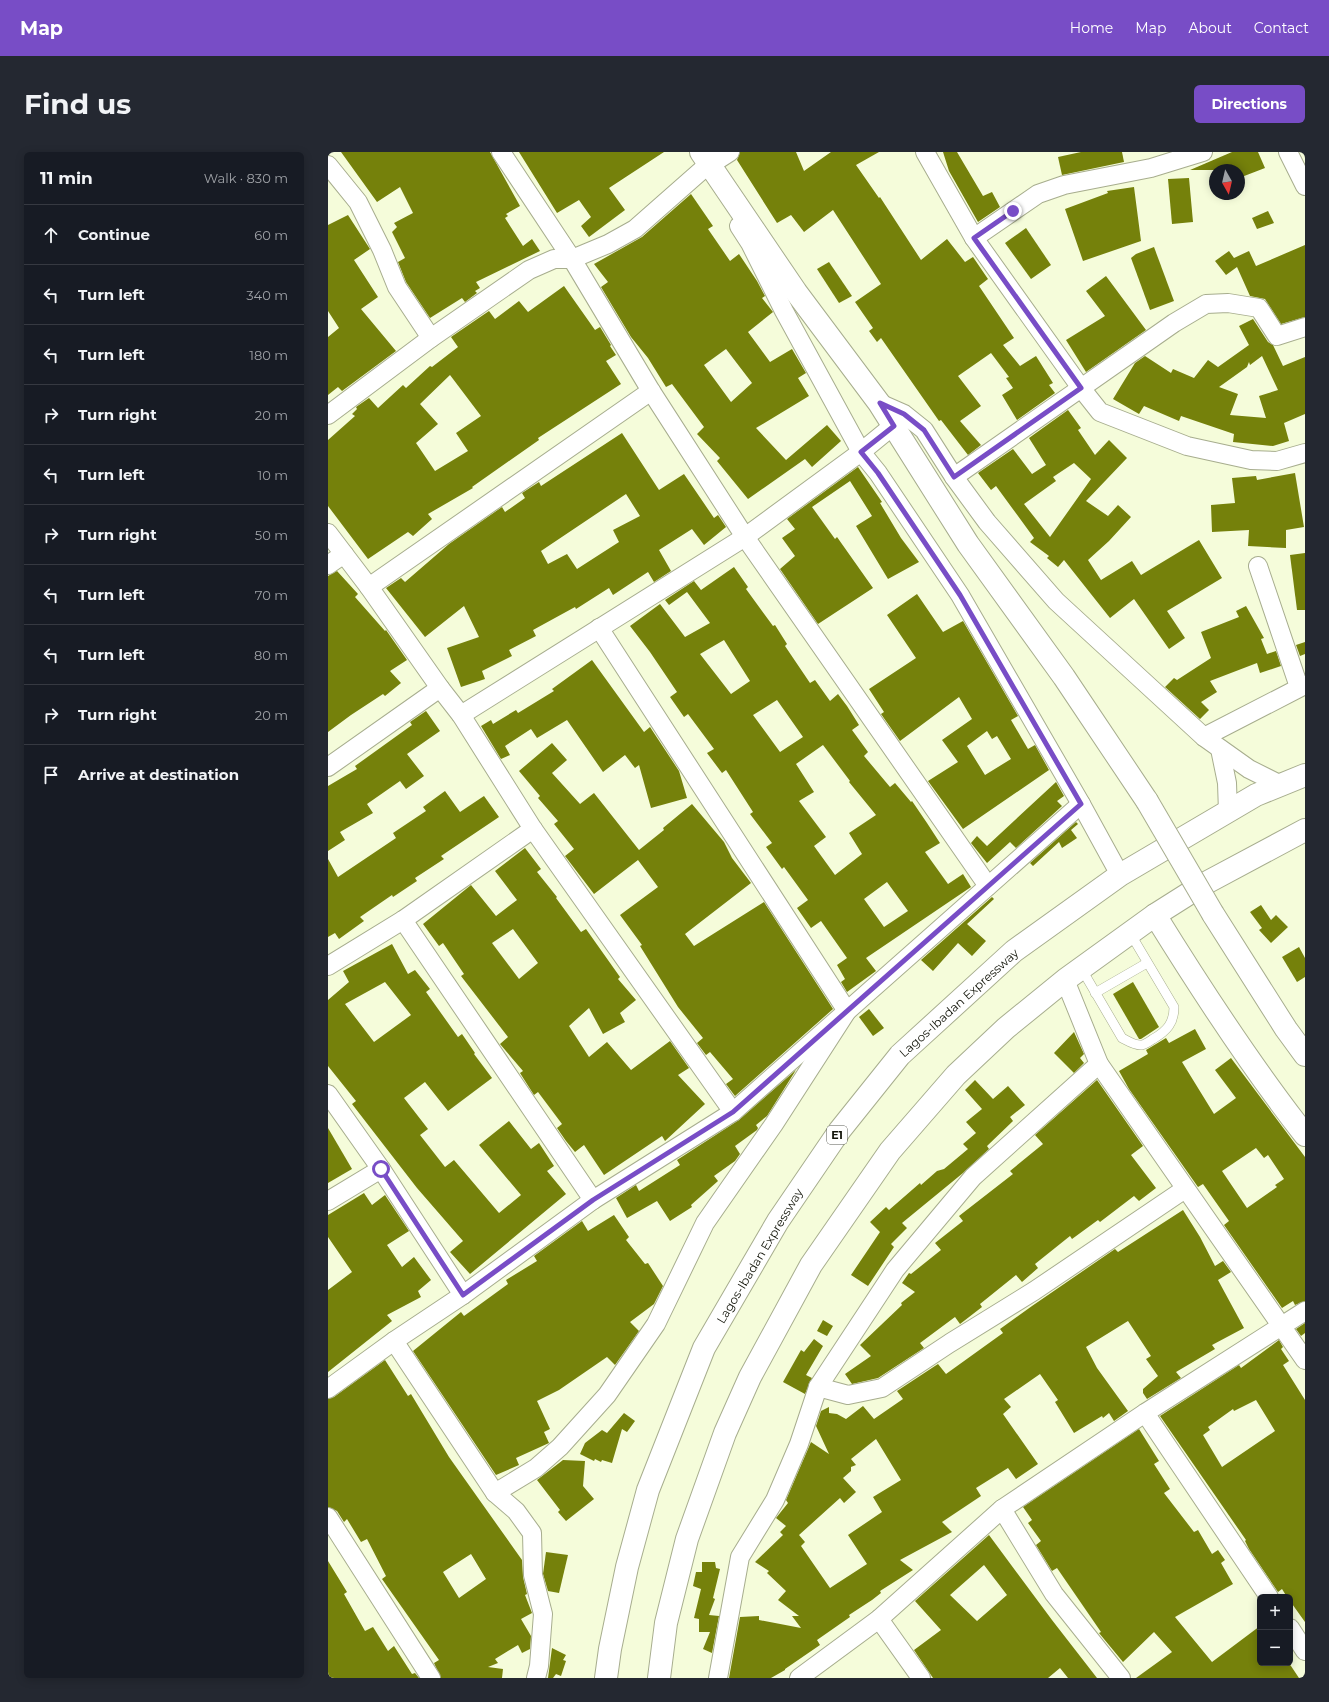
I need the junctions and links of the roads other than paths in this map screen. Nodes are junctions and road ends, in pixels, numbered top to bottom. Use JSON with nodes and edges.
{"nodes":[{"id":1,"x":501,"y":152,"type":"edge"},
{"id":2,"x":730,"y":152,"type":"edge"},
{"id":3,"x":925,"y":152,"type":"edge"},
{"id":4,"x":1203,"y":152,"type":"edge"},
{"id":5,"x":1288,"y":152,"type":"edge"},
{"id":6,"x":704,"y":162,"type":"edge"},
{"id":7,"x":328,"y":165,"type":"edge"},
{"id":8,"x":1305,"y":186,"type":"edge"},
{"id":9,"x":974,"y":238,"type":"junction"},
{"id":10,"x":572,"y":259,"type":"junction"},
{"id":11,"x":1305,"y":327,"type":"edge"},
{"id":12,"x":431,"y":338,"type":"junction"},
{"id":13,"x":1081,"y":388,"type":"junction"},
{"id":14,"x":651,"y":391,"type":"junction"},
{"id":15,"x":880,"y":403,"type":"junction"},
{"id":16,"x":328,"y":415,"type":"edge"},
{"id":17,"x":894,"y":426,"type":"junction"},
{"id":18,"x":861,"y":452,"type":"junction"},
{"id":19,"x":1305,"y":453,"type":"edge"},
{"id":20,"x":954,"y":477,"type":"junction"},
{"id":21,"x":328,"y":533,"type":"edge"},
{"id":22,"x":745,"y":537,"type":"junction"},
{"id":23,"x":344,"y":554,"type":"junction"},
{"id":24,"x":328,"y":566,"type":"edge"},
{"id":25,"x":1258,"y":566,"type":"dead end"},
{"id":26,"x":369,"y":587,"type":"junction"},
{"id":27,"x":599,"y":628,"type":"junction"},
{"id":28,"x":1302,"y":686,"type":"edge"},
{"id":29,"x":440,"y":688,"type":"junction"},
{"id":30,"x":461,"y":715,"type":"junction"},
{"id":31,"x":1204,"y":737,"type":"junction"},
{"id":32,"x":1220,"y":749,"type":"junction"},
{"id":33,"x":328,"y":767,"type":"edge"},
{"id":34,"x":1305,"y":775,"type":"edge"},
{"id":35,"x":1281,"y":785,"type":"junction"},
{"id":36,"x":1081,"y":804,"type":"junction"},
{"id":37,"x":1228,"y":812,"type":"junction"},
{"id":38,"x":533,"y":829,"type":"junction"},
{"id":39,"x":1305,"y":830,"type":"edge"},
{"id":40,"x":1120,"y":875,"type":"junction"},
{"id":41,"x":988,"y":886,"type":"junction"},
{"id":42,"x":1155,"y":915,"type":"junction"},
{"id":43,"x":402,"y":920,"type":"junction"},
{"id":44,"x":1130,"y":933,"type":"junction"},
{"id":45,"x":1147,"y":964,"type":"junction"},
{"id":46,"x":328,"y":966,"type":"edge"},
{"id":47,"x":1073,"y":974,"type":"junction"},
{"id":48,"x":1095,"y":993,"type":"junction"},
{"id":49,"x":847,"y":1011,"type":"junction"},
{"id":50,"x":1305,"y":1054,"type":"edge"},
{"id":51,"x":1099,"y":1064,"type":"junction"},
{"id":52,"x":328,"y":1094,"type":"edge"},
{"id":53,"x":733,"y":1112,"type":"junction"},
{"id":54,"x":1305,"y":1135,"type":"edge"},
{"id":55,"x":381,"y":1169,"type":"junction"},
{"id":56,"x":1185,"y":1189,"type":"junction"},
{"id":57,"x":593,"y":1200,"type":"junction"},
{"id":58,"x":328,"y":1201,"type":"edge"},
{"id":59,"x":463,"y":1295,"type":"junction"},
{"id":60,"x":1305,"y":1311,"type":"edge"},
{"id":61,"x":1282,"y":1327,"type":"junction"},
{"id":62,"x":394,"y":1341,"type":"junction"},
{"id":63,"x":1305,"y":1360,"type":"edge"},
{"id":64,"x":818,"y":1387,"type":"junction"},
{"id":65,"x":328,"y":1389,"type":"edge"},
{"id":66,"x":1145,"y":1413,"type":"junction"},
{"id":67,"x":495,"y":1493,"type":"junction"},
{"id":68,"x":1002,"y":1509,"type":"junction"},
{"id":69,"x":328,"y":1517,"type":"edge"},
{"id":70,"x":1267,"y":1594,"type":"edge"},
{"id":71,"x":879,"y":1619,"type":"junction"},
{"id":72,"x":1291,"y":1630,"type":"edge"},
{"id":73,"x":1305,"y":1651,"type":"edge"},
{"id":74,"x":431,"y":1678,"type":"edge"},
{"id":75,"x":536,"y":1678,"type":"edge"},
{"id":76,"x":606,"y":1678,"type":"edge"},
{"id":77,"x":659,"y":1678,"type":"edge"},
{"id":78,"x":718,"y":1678,"type":"edge"},
{"id":79,"x":799,"y":1678,"type":"edge"},
{"id":80,"x":921,"y":1678,"type":"edge"},
{"id":81,"x":1121,"y":1678,"type":"edge"}],
"edges":[{"from":1,"to":10,"type":"street"},
{"from":2,"to":6,"type":"street"},
{"from":3,"to":9,"type":"street"},
{"from":4,"to":9,"type":"street"},
{"from":5,"to":8,"type":"street"},
{"from":6,"to":10,"type":"street"},
{"from":6,"to":15,"type":"main road"},
{"from":6,"to":18,"type":"street"},
{"from":7,"to":12,"type":"street"},
{"from":9,"to":13,"type":"street"},
{"from":10,"to":12,"type":"street"},
{"from":10,"to":14,"type":"street"},
{"from":11,"to":13,"type":"street"},
{"from":12,"to":16,"type":"street"},
{"from":13,"to":19,"type":"street"},
{"from":13,"to":20,"type":"street"},
{"from":14,"to":22,"type":"street"},
{"from":14,"to":26,"type":"street"},
{"from":15,"to":17,"type":"main road"},
{"from":15,"to":20,"type":"street"},
{"from":17,"to":18,"type":"street"},
{"from":17,"to":50,"type":"main road","bridge":true},
{"from":18,"to":22,"type":"street"},
{"from":18,"to":36,"type":"street"},
{"from":20,"to":31,"type":"street"},
{"from":21,"to":23,"type":"street"},
{"from":22,"to":27,"type":"street"},
{"from":22,"to":41,"type":"street"},
{"from":23,"to":24,"type":"street"},
{"from":23,"to":26,"type":"street"},
{"from":25,"to":28,"type":"street"},
{"from":26,"to":29,"type":"street"},
{"from":27,"to":30,"type":"street"},
{"from":27,"to":49,"type":"street"},
{"from":28,"to":31,"type":"street"},
{"from":29,"to":30,"type":"street"},
{"from":29,"to":33,"type":"street"},
{"from":30,"to":38,"type":"street"},
{"from":31,"to":32,"type":"street"},
{"from":32,"to":35,"type":"street"},
{"from":32,"to":37,"type":"street"},
{"from":34,"to":35,"type":"main road","name":"Lagos-Ibadan Expressway","number":"E1"},
{"from":35,"to":37,"type":"main road","name":"Lagos-Ibadan Expressway","number":"E1"},
{"from":36,"to":40,"type":"street"},
{"from":36,"to":41,"type":"street"},
{"from":37,"to":40,"type":"main road","name":"Lagos-Ibadan Expressway","number":"E1"},
{"from":38,"to":43,"type":"street"},
{"from":38,"to":53,"type":"street"},
{"from":39,"to":42,"type":"main road"},
{"from":40,"to":76,"type":"main road","name":"Lagos-Ibadan Expressway","number":"E1"},
{"from":41,"to":49,"type":"street"},
{"from":42,"to":44,"type":"main road"},
{"from":42,"to":54,"type":"main road"},
{"from":43,"to":46,"type":"street"},
{"from":43,"to":57,"type":"street"},
{"from":44,"to":45,"type":"lane"},
{"from":44,"to":47,"type":"main road"},
{"from":45,"to":48,"type":"lane"},
{"from":45,"to":48,"type":"lane"},
{"from":47,"to":48,"type":"lane"},
{"from":47,"to":51,"type":"street"},
{"from":47,"to":77,"type":"main road"},
{"from":49,"to":53,"type":"street"},
{"from":49,"to":67,"type":"street"},
{"from":51,"to":56,"type":"street"},
{"from":51,"to":64,"type":"street"},
{"from":52,"to":55,"type":"street"},
{"from":53,"to":57,"type":"street"},
{"from":55,"to":58,"type":"street"},
{"from":55,"to":59,"type":"street"},
{"from":56,"to":61,"type":"street"},
{"from":56,"to":64,"type":"street"},
{"from":57,"to":59,"type":"street"},
{"from":59,"to":62,"type":"street"},
{"from":60,"to":61,"type":"street"},
{"from":61,"to":63,"type":"street"},
{"from":61,"to":66,"type":"street"},
{"from":62,"to":65,"type":"street"},
{"from":62,"to":67,"type":"street"},
{"from":64,"to":78,"type":"street"},
{"from":66,"to":68,"type":"street"},
{"from":66,"to":70,"type":"street"},
{"from":67,"to":75,"type":"street"},
{"from":68,"to":71,"type":"street"},
{"from":68,"to":81,"type":"street"},
{"from":69,"to":74,"type":"street"},
{"from":71,"to":79,"type":"street"},
{"from":71,"to":80,"type":"street"},
{"from":72,"to":73,"type":"street"}]}
